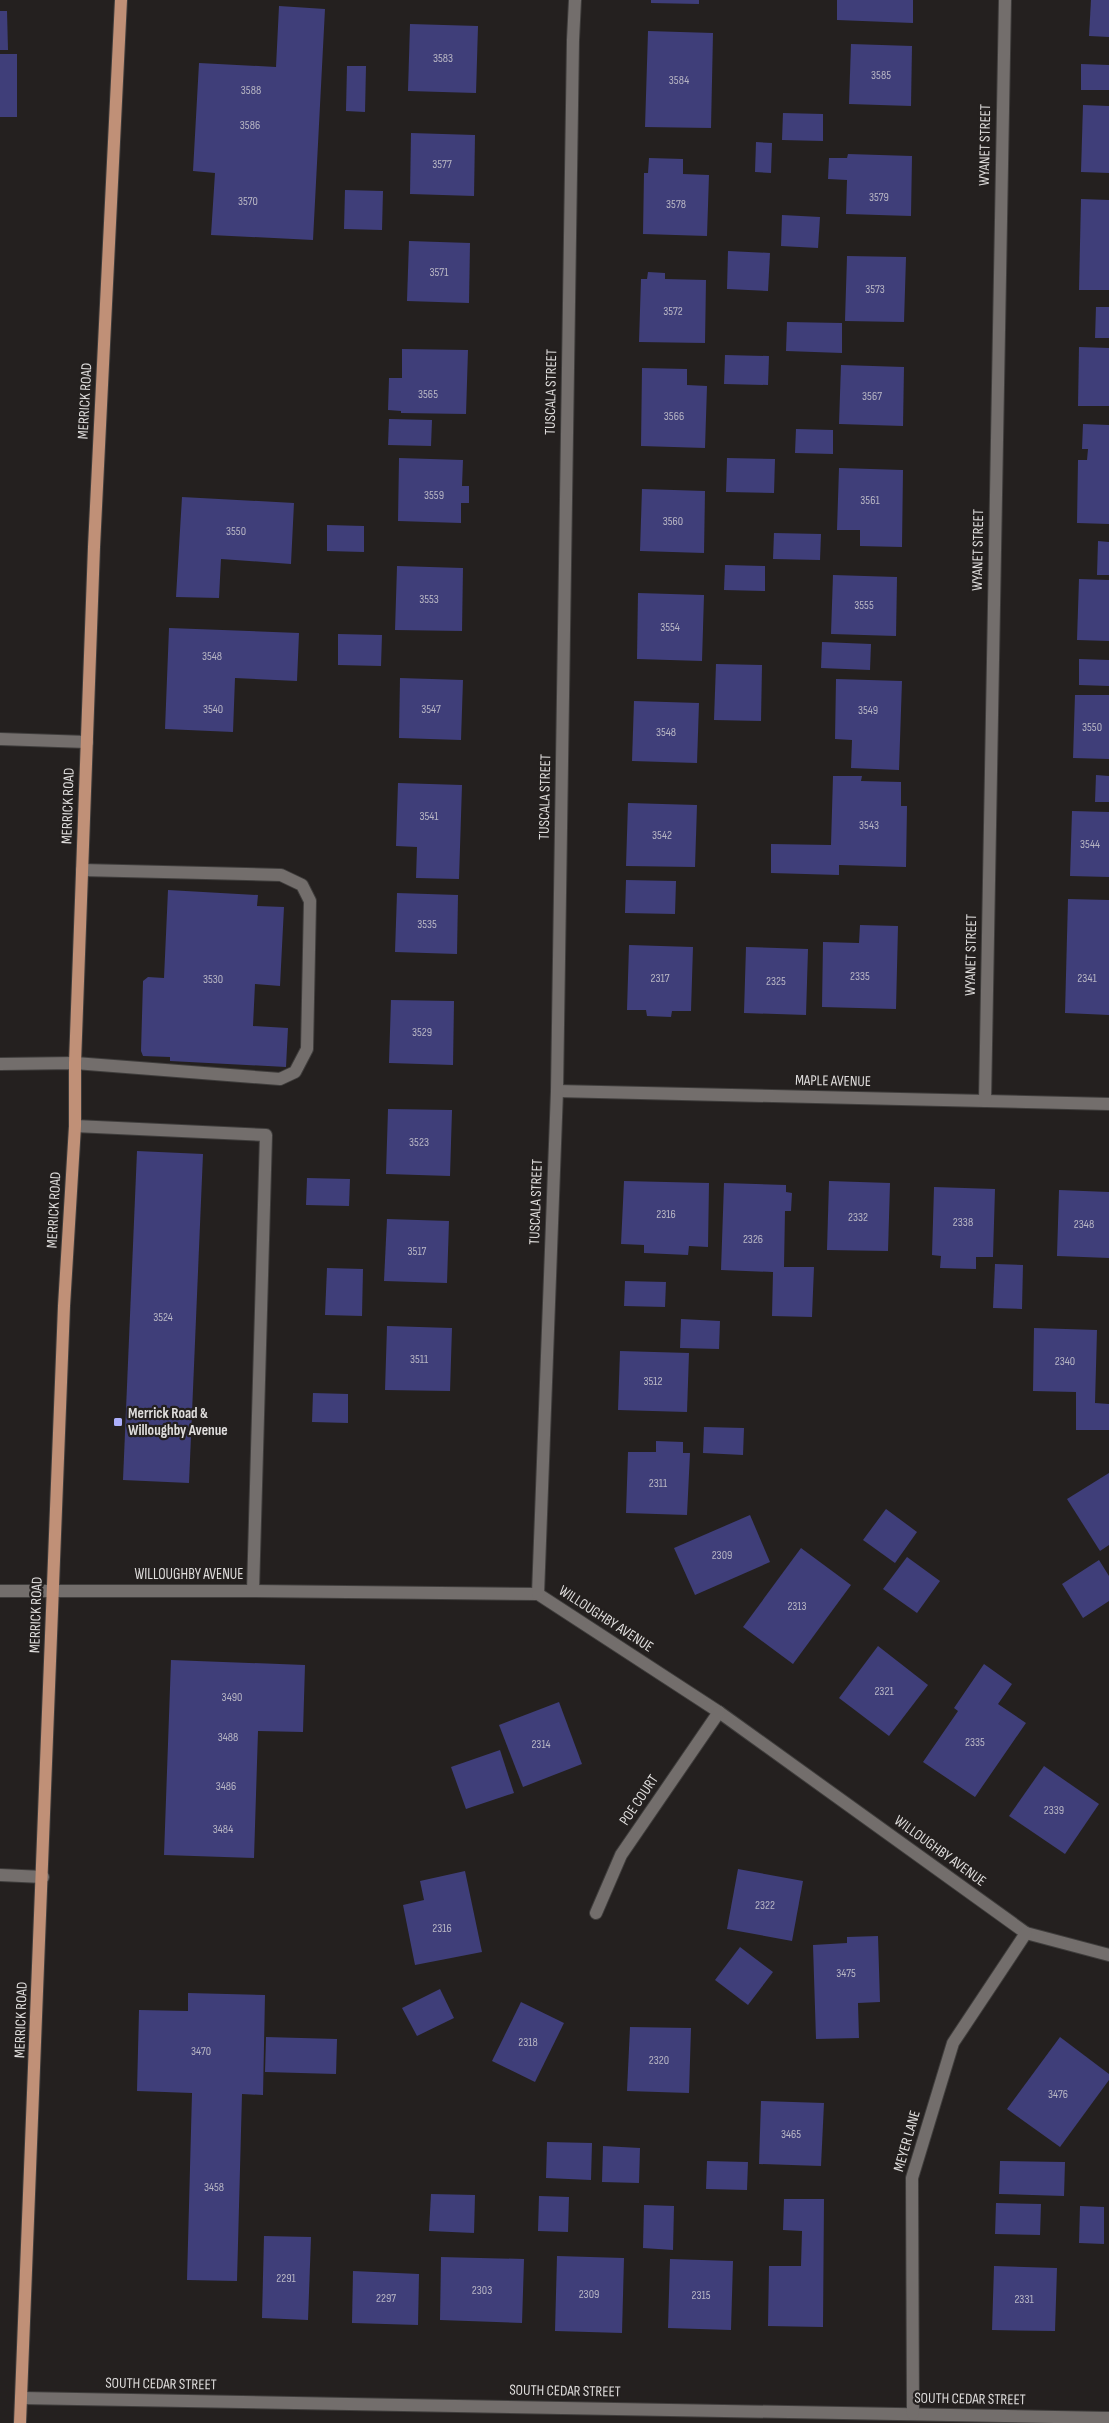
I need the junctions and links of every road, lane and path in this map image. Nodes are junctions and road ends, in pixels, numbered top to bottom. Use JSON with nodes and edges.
{"nodes":[{"id":1,"x":121,"y":0,"type":"edge"},
{"id":2,"x":575,"y":0,"type":"edge"},
{"id":3,"x":1004,"y":0,"type":"edge"},
{"id":4,"x":0,"y":739,"type":"edge"},
{"id":5,"x":87,"y":742,"type":"junction"},
{"id":6,"x":82,"y":870,"type":"junction"},
{"id":7,"x":75,"y":1063,"type":"junction"},
{"id":8,"x":0,"y":1064,"type":"edge"},
{"id":9,"x":557,"y":1091,"type":"junction"},
{"id":10,"x":985,"y":1100,"type":"junction"},
{"id":11,"x":1109,"y":1104,"type":"edge"},
{"id":12,"x":75,"y":1126,"type":"junction"},
{"id":13,"x":53,"y":1590,"type":"junction"},
{"id":14,"x":0,"y":1591,"type":"edge"},
{"id":15,"x":253,"y":1591,"type":"junction"},
{"id":16,"x":538,"y":1594,"type":"junction"},
{"id":17,"x":719,"y":1712,"type":"junction"},
{"id":18,"x":0,"y":1875,"type":"edge"},
{"id":19,"x":43,"y":1877,"type":"junction"},
{"id":20,"x":596,"y":1912,"type":"dead end"},
{"id":21,"x":1026,"y":1933,"type":"junction"},
{"id":22,"x":1109,"y":1955,"type":"edge"},
{"id":23,"x":21,"y":2398,"type":"junction"},
{"id":24,"x":913,"y":2414,"type":"junction"},
{"id":25,"x":1109,"y":2418,"type":"edge"},
{"id":26,"x":20,"y":2423,"type":"edge"}],
"edges":[{"from":1,"to":5,"type":"main road","name":"MERRICK ROAD"},
{"from":2,"to":9,"type":"street","name":"TUSCALA STREET"},
{"from":3,"to":10,"type":"street","name":"WYANET STREET"},
{"from":4,"to":5,"type":"street"},
{"from":5,"to":6,"type":"main road","name":"MERRICK ROAD"},
{"from":6,"to":7,"type":"main road","name":"MERRICK ROAD"},
{"from":6,"to":7,"type":"street"},
{"from":7,"to":8,"type":"street"},
{"from":7,"to":12,"type":"main road","name":"MERRICK ROAD"},
{"from":9,"to":10,"type":"street","name":"MAPLE AVENUE"},
{"from":9,"to":16,"type":"street","name":"TUSCALA STREET"},
{"from":10,"to":11,"type":"street","name":"MAPLE AVENUE"},
{"from":12,"to":13,"type":"main road","name":"MERRICK ROAD"},
{"from":12,"to":15,"type":"street"},
{"from":13,"to":14,"type":"street","name":"WILLOUGHBY AVENUE"},
{"from":13,"to":15,"type":"street","name":"WILLOUGHBY AVENUE"},
{"from":13,"to":19,"type":"main road","name":"MERRICK ROAD"},
{"from":15,"to":16,"type":"street","name":"WILLOUGHBY AVENUE"},
{"from":16,"to":17,"type":"street","name":"WILLOUGHBY AVENUE"},
{"from":17,"to":20,"type":"street","name":"POE COURT"},
{"from":17,"to":21,"type":"street","name":"WILLOUGHBY AVENUE"},
{"from":18,"to":19,"type":"street"},
{"from":19,"to":23,"type":"main road","name":"MERRICK ROAD"},
{"from":21,"to":22,"type":"street","name":"WILLOUGHBY AVENUE"},
{"from":21,"to":24,"type":"street","name":"MEYER LANE"},
{"from":23,"to":24,"type":"street","name":"SOUTH CEDAR STREET"},
{"from":23,"to":26,"type":"main road","name":"MERRICK ROAD"},
{"from":24,"to":25,"type":"street","name":"SOUTH CEDAR STREET"}]}
